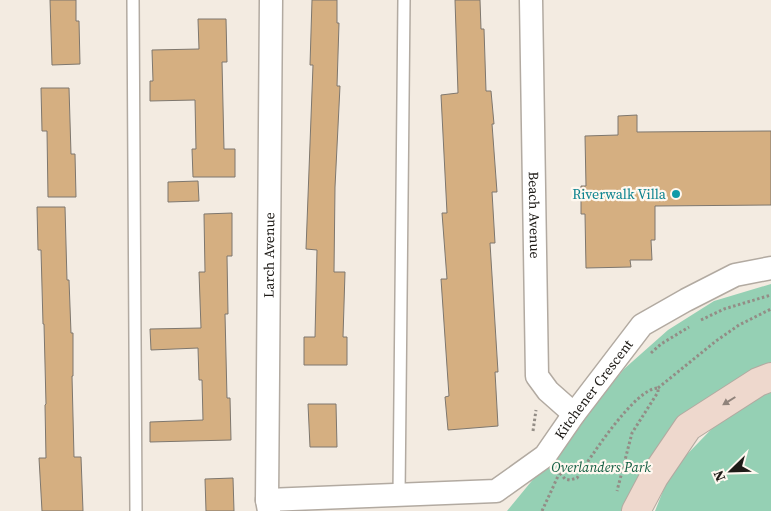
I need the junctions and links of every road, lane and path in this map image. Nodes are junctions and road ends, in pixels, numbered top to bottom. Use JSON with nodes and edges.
{"nodes":[{"id":1,"x":132,"y":0,"type":"edge"},
{"id":2,"x":271,"y":0,"type":"edge"},
{"id":3,"x":404,"y":0,"type":"edge"},
{"id":4,"x":531,"y":0,"type":"edge"},
{"id":5,"x":771,"y":268,"type":"edge"},
{"id":6,"x":771,"y":295,"type":"edge"},
{"id":7,"x":771,"y":310,"type":"edge"},
{"id":8,"x":647,"y":356,"type":"dead end"},
{"id":9,"x":771,"y":377,"type":"edge"},
{"id":10,"x":658,"y":388,"type":"junction"},
{"id":11,"x":539,"y":404,"type":"dead end"},
{"id":12,"x":574,"y":414,"type":"junction"},
{"id":13,"x":535,"y":438,"type":"dead end"},
{"id":14,"x":565,"y":466,"type":"dead end"},
{"id":15,"x":560,"y":473,"type":"junction"},
{"id":16,"x":399,"y":495,"type":"junction"},
{"id":17,"x":626,"y":504,"type":"edge"},
{"id":18,"x":268,"y":506,"type":"edge"},
{"id":19,"x":136,"y":511,"type":"edge"},
{"id":20,"x":542,"y":511,"type":"edge"}],
"edges":[{"from":1,"to":19,"type":"lane"},
{"from":2,"to":18,"type":"street","name":"Larch Avenue"},
{"from":3,"to":16,"type":"lane"},
{"from":4,"to":12,"type":"street","name":"Beach Avenue"},
{"from":5,"to":12,"type":"street","name":"Kitchener Crescent"},
{"from":6,"to":8,"type":"path"},
{"from":7,"to":10,"type":"path"},
{"from":9,"to":17,"type":"main road","one_way":true},
{"from":10,"to":15,"type":"path"},
{"from":10,"to":17,"type":"path"},
{"from":11,"to":13,"type":"path"},
{"from":12,"to":16,"type":"street","name":"Kitchener Crescent"},
{"from":14,"to":15,"type":"path"},
{"from":15,"to":20,"type":"path"},
{"from":16,"to":18,"type":"street","name":"Kitchener Crescent"}]}
